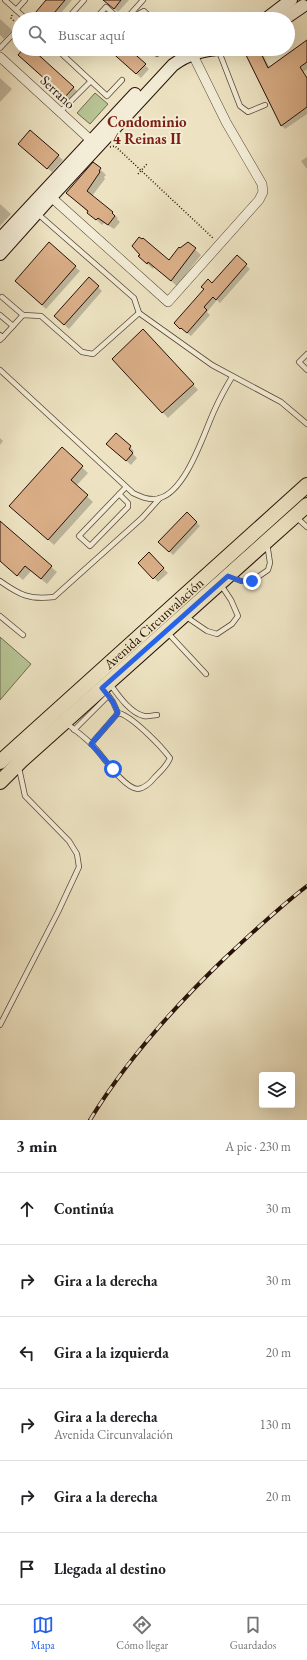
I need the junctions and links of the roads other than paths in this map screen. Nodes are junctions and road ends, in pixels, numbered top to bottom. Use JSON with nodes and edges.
{"nodes":[{"id":1,"x":5,"y":0,"type":"edge"},
{"id":2,"x":25,"y":0,"type":"edge"},
{"id":3,"x":84,"y":0,"type":"edge"},
{"id":4,"x":143,"y":0,"type":"edge"},
{"id":5,"x":291,"y":0,"type":"edge"},
{"id":6,"x":303,"y":6,"type":"edge"},
{"id":7,"x":16,"y":10,"type":"joint"},
{"id":8,"x":73,"y":12,"type":"edge"},
{"id":9,"x":101,"y":12,"type":"edge"},
{"id":10,"x":111,"y":12,"type":"edge"},
{"id":11,"x":132,"y":12,"type":"edge"},
{"id":12,"x":275,"y":12,"type":"edge"},
{"id":13,"x":294,"y":12,"type":"edge"},
{"id":14,"x":12,"y":35,"type":"edge"},
{"id":15,"x":0,"y":48,"type":"edge"},
{"id":16,"x":63,"y":56,"type":"edge"},
{"id":17,"x":177,"y":56,"type":"edge"},
{"id":18,"x":192,"y":56,"type":"edge"},
{"id":19,"x":221,"y":56,"type":"edge"},
{"id":20,"x":0,"y":57,"type":"edge"},
{"id":21,"x":122,"y":80,"type":"dead end"},
{"id":22,"x":91,"y":81,"type":"junction"},
{"id":23,"x":265,"y":104,"type":"dead end"},
{"id":24,"x":60,"y":112,"type":"junction"},
{"id":25,"x":96,"y":143,"type":"junction"},
{"id":26,"x":51,"y":197,"type":"junction"},
{"id":27,"x":37,"y":213,"type":"junction"},
{"id":28,"x":0,"y":239,"type":"edge"},
{"id":29,"x":0,"y":254,"type":"edge"},
{"id":30,"x":2,"y":297,"type":"dead end"},
{"id":31,"x":139,"y":313,"type":"junction"},
{"id":32,"x":0,"y":315,"type":"edge"},
{"id":33,"x":24,"y":315,"type":"junction"},
{"id":34,"x":13,"y":326,"type":"junction"},
{"id":35,"x":1,"y":337,"type":"edge"},
{"id":36,"x":307,"y":354,"type":"edge"},
{"id":37,"x":0,"y":370,"type":"edge"},
{"id":38,"x":307,"y":370,"type":"edge"},
{"id":39,"x":232,"y":377,"type":"junction"},
{"id":40,"x":307,"y":424,"type":"edge"},
{"id":41,"x":307,"y":485,"type":"edge"},
{"id":42,"x":126,"y":487,"type":"junction"},
{"id":43,"x":119,"y":494,"type":"junction"},
{"id":44,"x":160,"y":498,"type":"junction"},
{"id":45,"x":307,"y":505,"type":"edge"},
{"id":46,"x":295,"y":515,"type":"junction"},
{"id":47,"x":307,"y":527,"type":"edge"},
{"id":48,"x":266,"y":541,"type":"junction"},
{"id":49,"x":224,"y":579,"type":"junction"},
{"id":50,"x":0,"y":581,"type":"edge"},
{"id":51,"x":183,"y":615,"type":"junction"},
{"id":52,"x":0,"y":616,"type":"edge"},
{"id":53,"x":166,"y":631,"type":"junction"},
{"id":54,"x":23,"y":635,"type":"dead end"},
{"id":55,"x":206,"y":674,"type":"dead end"},
{"id":56,"x":106,"y":689,"type":"junction"},
{"id":57,"x":118,"y":713,"type":"junction"},
{"id":58,"x":157,"y":715,"type":"dead end"},
{"id":59,"x":70,"y":726,"type":"junction"},
{"id":60,"x":91,"y":744,"type":"junction"},
{"id":61,"x":0,"y":762,"type":"edge"},
{"id":62,"x":18,"y":764,"type":"junction"},
{"id":63,"x":0,"y":782,"type":"edge"},
{"id":64,"x":0,"y":1025,"type":"edge"}],
"edges":[{"from":1,"to":7,"type":"lane"},
{"from":2,"to":7,"type":"lane"},
{"from":3,"to":8,"type":"lane"},
{"from":4,"to":11,"type":"lane"},
{"from":5,"to":12,"type":"main road"},
{"from":6,"to":13,"type":"main road"},
{"from":9,"to":10,"type":"lane"},
{"from":14,"to":15,"type":"lane"},
{"from":16,"to":22,"type":"lane"},
{"from":17,"to":25,"type":"main road"},
{"from":18,"to":26,"type":"street"},
{"from":19,"to":23,"type":"lane"},
{"from":20,"to":24,"type":"street","name":"Serrano"},
{"from":21,"to":22,"type":"lane"},
{"from":22,"to":24,"type":"lane"},
{"from":24,"to":25,"type":"street","name":"Serrano"},
{"from":25,"to":26,"type":"main road"},
{"from":25,"to":28,"type":"main road"},
{"from":26,"to":27,"type":"main road"},
{"from":27,"to":29,"type":"main road"},
{"from":27,"to":31,"type":"lane"},
{"from":30,"to":33,"type":"lane"},
{"from":31,"to":33,"type":"lane"},
{"from":31,"to":39,"type":"lane"},
{"from":32,"to":34,"type":"lane"},
{"from":33,"to":34,"type":"lane"},
{"from":34,"to":35,"type":"lane"},
{"from":36,"to":38,"type":"lane"},
{"from":37,"to":42,"type":"lane"},
{"from":39,"to":40,"type":"lane"},
{"from":39,"to":44,"type":"lane"},
{"from":41,"to":61,"type":"main road","name":"Avenida Circunvalación"},
{"from":42,"to":43,"type":"lane"},
{"from":42,"to":44,"type":"lane"},
{"from":43,"to":43,"type":"lane"},
{"from":44,"to":50,"type":"lane"},
{"from":45,"to":46,"type":"main road","name":"Avenida Circunvalación"},
{"from":46,"to":47,"type":"lane"},
{"from":46,"to":48,"type":"main road","name":"Avenida Circunvalación"},
{"from":48,"to":49,"type":"main road","name":"Avenida Circunvalación"},
{"from":48,"to":49,"type":"lane"},
{"from":49,"to":51,"type":"main road","name":"Avenida Circunvalación"},
{"from":49,"to":51,"type":"lane"},
{"from":51,"to":53,"type":"main road","name":"Avenida Circunvalación"},
{"from":52,"to":54,"type":"lane"},
{"from":53,"to":55,"type":"lane"},
{"from":53,"to":56,"type":"main road","name":"Avenida Circunvalación"},
{"from":56,"to":57,"type":"lane"},
{"from":56,"to":58,"type":"lane"},
{"from":56,"to":59,"type":"main road","name":"Avenida Circunvalación"},
{"from":57,"to":60,"type":"lane"},
{"from":57,"to":60,"type":"lane"},
{"from":59,"to":60,"type":"lane"},
{"from":59,"to":62,"type":"main road","name":"Avenida Circunvalación"},
{"from":62,"to":63,"type":"main road","name":"Avenida Circunvalación"},
{"from":62,"to":64,"type":"lane"}]}
